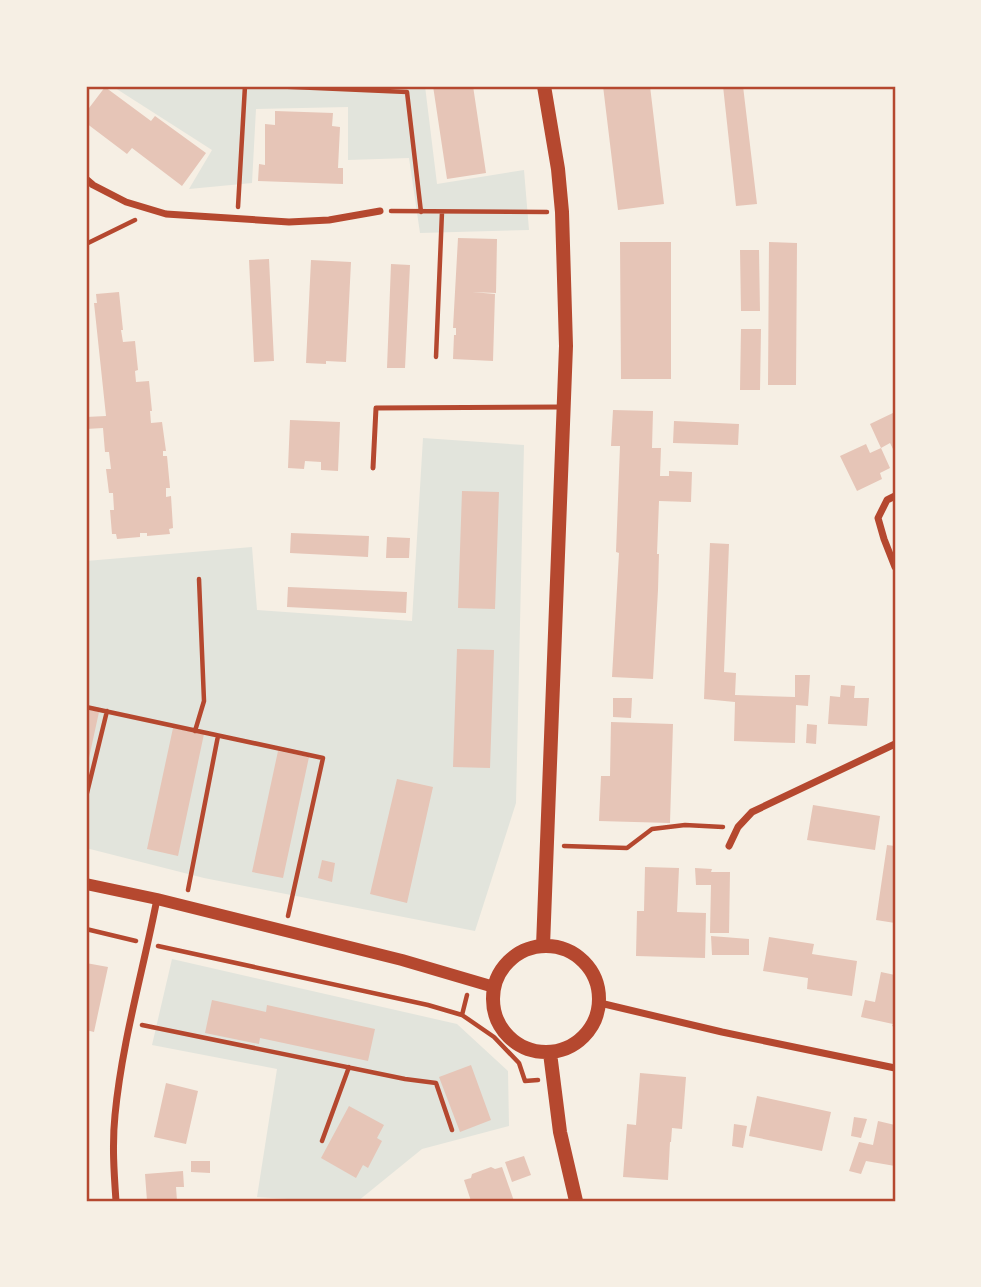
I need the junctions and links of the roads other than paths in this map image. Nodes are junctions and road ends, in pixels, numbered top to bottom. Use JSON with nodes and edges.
{"nodes":[{"id":1,"x":544,"y":86,"type":"edge"},
{"id":2,"x":86,"y":179,"type":"edge"},
{"id":3,"x":380,"y":211,"type":"road end"},
{"id":4,"x":564,"y":407,"type":"junction"},
{"id":5,"x":373,"y":468,"type":"dead end"},
{"id":6,"x":895,"y":496,"type":"edge"},
{"id":7,"x":895,"y":567,"type":"edge"},
{"id":8,"x":895,"y":744,"type":"edge"},
{"id":9,"x":729,"y":846,"type":"dead end"},
{"id":10,"x":86,"y":884,"type":"edge"},
{"id":11,"x":157,"y":899,"type":"junction"},
{"id":12,"x":543,"y":946,"type":"junction"},
{"id":13,"x":494,"y":987,"type":"junction"},
{"id":14,"x":600,"y":1003,"type":"junction"},
{"id":15,"x":550,"y":1053,"type":"junction"},
{"id":16,"x":895,"y":1068,"type":"edge"},
{"id":17,"x":116,"y":1201,"type":"edge"},
{"id":18,"x":576,"y":1201,"type":"edge"}],
"edges":[{"from":1,"to":4,"type":"main road"},
{"from":2,"to":3,"type":"street"},
{"from":4,"to":5,"type":"lane"},
{"from":4,"to":12,"type":"main road"},
{"from":6,"to":7,"type":"street"},
{"from":8,"to":9,"type":"street"},
{"from":10,"to":11,"type":"street"},
{"from":11,"to":13,"type":"street"},
{"from":11,"to":17,"type":"street"},
{"from":12,"to":13,"type":"main road"},
{"from":12,"to":14,"type":"main road"},
{"from":13,"to":15,"type":"main road"},
{"from":14,"to":15,"type":"main road"},
{"from":14,"to":16,"type":"street"},
{"from":15,"to":18,"type":"main road"}]}
